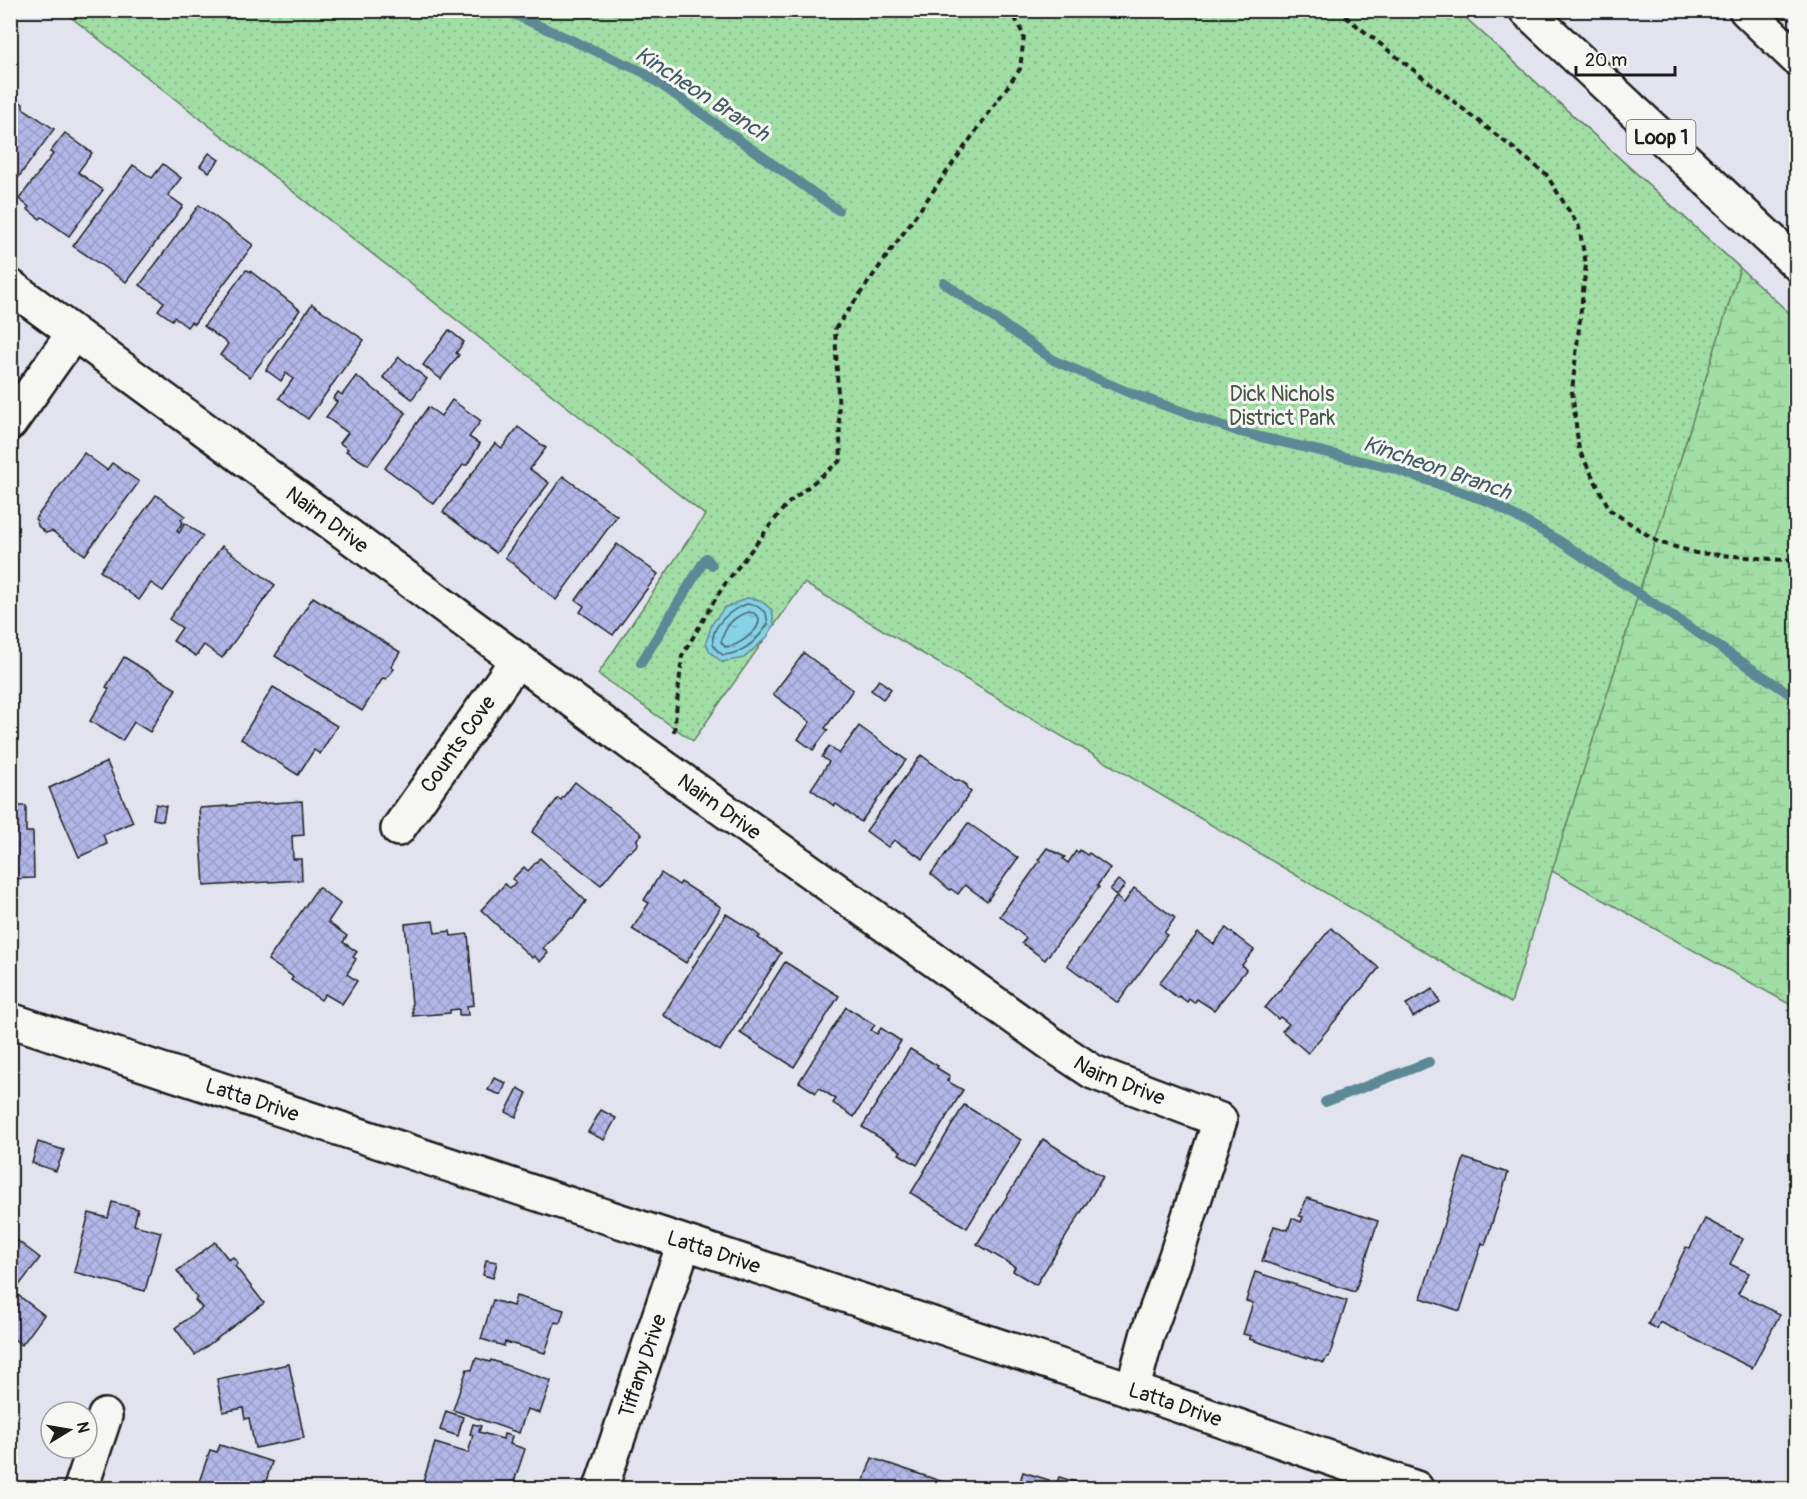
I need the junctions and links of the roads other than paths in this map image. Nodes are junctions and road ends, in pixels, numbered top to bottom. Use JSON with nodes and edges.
{"nodes":[{"id":1,"x":1526,"y":10,"type":"edge"},
{"id":2,"x":1746,"y":10,"type":"edge"},
{"id":3,"x":1797,"y":58,"type":"edge"},
{"id":4,"x":1797,"y":263,"type":"edge"},
{"id":5,"x":10,"y":286,"type":"edge"},
{"id":6,"x":73,"y":334,"type":"junction"},
{"id":7,"x":10,"y":423,"type":"edge"},
{"id":8,"x":517,"y":660,"type":"junction"},
{"id":9,"x":398,"y":829,"type":"dead end"},
{"id":10,"x":10,"y":1020,"type":"edge"},
{"id":11,"x":684,"y":1243,"type":"junction"},
{"id":12,"x":1132,"y":1392,"type":"junction"},
{"id":13,"x":105,"y":1416,"type":"dead end"},
{"id":14,"x":81,"y":1488,"type":"edge"},
{"id":15,"x":601,"y":1488,"type":"edge"},
{"id":16,"x":1416,"y":1488,"type":"edge"}],
"edges":[{"from":1,"to":4,"type":"main road","number":"Loop 1"},
{"from":2,"to":3,"type":"main road"},
{"from":5,"to":6,"type":"main road","name":"Nairn Drive"},
{"from":6,"to":7,"type":"main road"},
{"from":6,"to":8,"type":"main road","name":"Nairn Drive"},
{"from":8,"to":9,"type":"main road","name":"Counts Cove"},
{"from":8,"to":12,"type":"main road","name":"Nairn Drive"},
{"from":10,"to":11,"type":"main road","name":"Latta Drive"},
{"from":11,"to":12,"type":"main road","name":"Latta Drive"},
{"from":11,"to":15,"type":"main road","name":"Tiffany Drive"},
{"from":12,"to":16,"type":"main road","name":"Latta Drive"},
{"from":13,"to":14,"type":"main road"}]}
